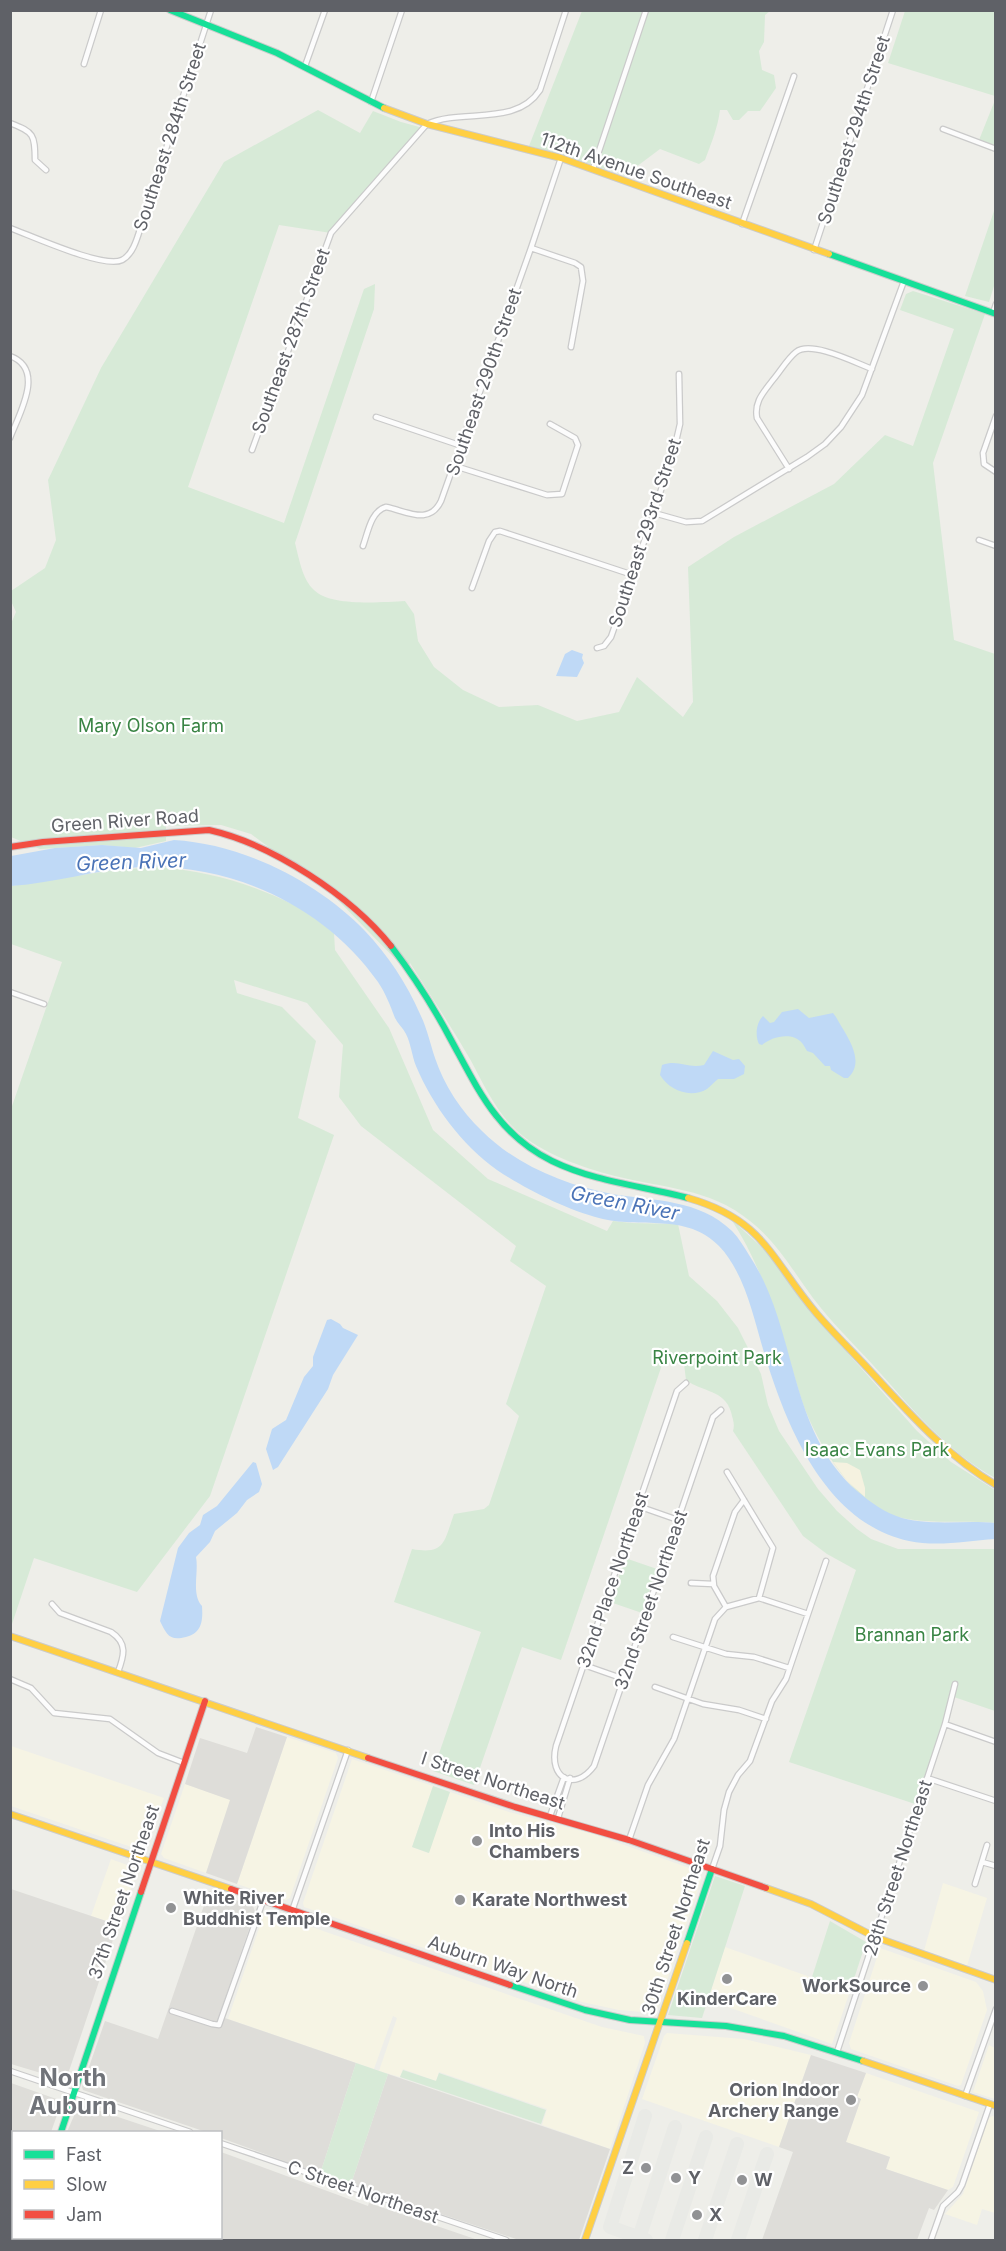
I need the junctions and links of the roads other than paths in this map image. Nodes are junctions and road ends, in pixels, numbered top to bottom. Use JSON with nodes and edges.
{"nodes":[{"id":1,"x":101,"y":10,"type":"edge"},
{"id":2,"x":170,"y":10,"type":"edge"},
{"id":3,"x":211,"y":10,"type":"edge"},
{"id":4,"x":325,"y":10,"type":"edge"},
{"id":5,"x":402,"y":10,"type":"edge"},
{"id":6,"x":566,"y":10,"type":"edge"},
{"id":7,"x":646,"y":10,"type":"edge"},
{"id":8,"x":893,"y":10,"type":"edge"},
{"id":9,"x":206,"y":25,"type":"junction"},
{"id":10,"x":84,"y":64,"type":"dead end"},
{"id":11,"x":305,"y":66,"type":"junction"},
{"id":12,"x":794,"y":76,"type":"dead end"},
{"id":13,"x":371,"y":102,"type":"junction"},
{"id":14,"x":10,"y":123,"type":"edge"},
{"id":15,"x":427,"y":124,"type":"junction"},
{"id":16,"x":944,"y":129,"type":"dead end"},
{"id":17,"x":996,"y":149,"type":"edge"},
{"id":18,"x":561,"y":158,"type":"junction"},
{"id":19,"x":592,"y":169,"type":"junction"},
{"id":20,"x":46,"y":170,"type":"dead end"},
{"id":21,"x":742,"y":224,"type":"junction"},
{"id":22,"x":10,"y":228,"type":"edge"},
{"id":23,"x":531,"y":248,"type":"junction"},
{"id":24,"x":814,"y":250,"type":"junction"},
{"id":25,"x":904,"y":281,"type":"junction"},
{"id":26,"x":996,"y":304,"type":"edge"},
{"id":27,"x":994,"y":313,"type":"edge"},
{"id":28,"x":571,"y":347,"type":"dead end"},
{"id":29,"x":10,"y":356,"type":"edge"},
{"id":30,"x":872,"y":369,"type":"junction"},
{"id":31,"x":679,"y":374,"type":"dead end"},
{"id":32,"x":996,"y":416,"type":"edge"},
{"id":33,"x":376,"y":417,"type":"dead end"},
{"id":34,"x":550,"y":424,"type":"dead end"},
{"id":35,"x":10,"y":438,"type":"edge"},
{"id":36,"x":462,"y":446,"type":"junction"},
{"id":37,"x":252,"y":450,"type":"dead end"},
{"id":38,"x":455,"y":466,"type":"junction"},
{"id":39,"x":789,"y":469,"type":"junction"},
{"id":40,"x":996,"y":472,"type":"edge"},
{"id":41,"x":654,"y":513,"type":"junction"},
{"id":42,"x":979,"y":540,"type":"dead end"},
{"id":43,"x":363,"y":546,"type":"dead end"},
{"id":44,"x":996,"y":546,"type":"edge"},
{"id":45,"x":633,"y":575,"type":"junction"},
{"id":46,"x":472,"y":588,"type":"dead end"},
{"id":47,"x":597,"y":648,"type":"dead end"},
{"id":48,"x":10,"y":847,"type":"edge"},
{"id":49,"x":10,"y":992,"type":"edge"},
{"id":50,"x":44,"y":1004,"type":"dead end"},
{"id":51,"x":686,"y":1383,"type":"dead end"},
{"id":52,"x":721,"y":1410,"type":"dead end"},
{"id":53,"x":727,"y":1472,"type":"dead end"},
{"id":54,"x":996,"y":1485,"type":"edge"},
{"id":55,"x":744,"y":1500,"type":"junction"},
{"id":56,"x":638,"y":1506,"type":"junction"},
{"id":57,"x":678,"y":1520,"type":"junction"},
{"id":58,"x":826,"y":1561,"type":"dead end"},
{"id":59,"x":691,"y":1583,"type":"dead end"},
{"id":60,"x":713,"y":1584,"type":"junction"},
{"id":61,"x":759,"y":1598,"type":"junction"},
{"id":62,"x":52,"y":1604,"type":"dead end"},
{"id":63,"x":726,"y":1607,"type":"junction"},
{"id":64,"x":808,"y":1614,"type":"junction"},
{"id":65,"x":10,"y":1636,"type":"edge"},
{"id":66,"x":673,"y":1637,"type":"dead end"},
{"id":67,"x":705,"y":1647,"type":"junction"},
{"id":68,"x":584,"y":1665,"type":"junction"},
{"id":69,"x":789,"y":1668,"type":"junction"},
{"id":70,"x":118,"y":1672,"type":"junction"},
{"id":71,"x":10,"y":1679,"type":"edge"},
{"id":72,"x":624,"y":1679,"type":"junction"},
{"id":73,"x":955,"y":1684,"type":"dead end"},
{"id":74,"x":655,"y":1687,"type":"dead end"},
{"id":75,"x":687,"y":1698,"type":"junction"},
{"id":76,"x":205,"y":1701,"type":"junction"},
{"id":77,"x":766,"y":1719,"type":"junction"},
{"id":78,"x":945,"y":1724,"type":"junction"},
{"id":79,"x":996,"y":1742,"type":"edge"},
{"id":80,"x":348,"y":1749,"type":"junction"},
{"id":81,"x":184,"y":1763,"type":"junction"},
{"id":82,"x":564,"y":1777,"type":"junction"},
{"id":83,"x":570,"y":1778,"type":"junction"},
{"id":84,"x":927,"y":1778,"type":"junction"},
{"id":85,"x":996,"y":1801,"type":"edge"},
{"id":86,"x":10,"y":1814,"type":"edge"},
{"id":87,"x":554,"y":1817,"type":"junction"},
{"id":88,"x":629,"y":1840,"type":"junction"},
{"id":89,"x":987,"y":1845,"type":"dead end"},
{"id":90,"x":150,"y":1862,"type":"junction"},
{"id":91,"x":982,"y":1862,"type":"junction"},
{"id":92,"x":996,"y":1866,"type":"edge"},
{"id":93,"x":712,"y":1869,"type":"junction"},
{"id":94,"x":975,"y":1884,"type":"dead end"},
{"id":95,"x":263,"y":1901,"type":"junction"},
{"id":96,"x":292,"y":1911,"type":"junction"},
{"id":97,"x":875,"y":1937,"type":"junction"},
{"id":98,"x":996,"y":1980,"type":"edge"},
{"id":99,"x":996,"y":2009,"type":"edge"},
{"id":100,"x":172,"y":2011,"type":"dead end"},
{"id":101,"x":660,"y":2022,"type":"junction"},
{"id":102,"x":837,"y":2052,"type":"junction"},
{"id":103,"x":10,"y":2071,"type":"edge"},
{"id":104,"x":73,"y":2092,"type":"junction"},
{"id":105,"x":965,"y":2096,"type":"junction"},
{"id":106,"x":993,"y":2105,"type":"edge"},
{"id":107,"x":62,"y":2131,"type":"edge"},
{"id":108,"x":184,"y":2131,"type":"edge"},
{"id":109,"x":222,"y":2144,"type":"edge"},
{"id":110,"x":932,"y":2240,"type":"edge"},
{"id":111,"x":506,"y":2241,"type":"edge"},
{"id":112,"x":585,"y":2241,"type":"edge"}],
"edges":[{"from":1,"to":10,"type":"street"},
{"from":2,"to":9,"type":"street","name":"112th Avenue Southeast"},
{"from":3,"to":9,"type":"street","name":"Southeast 284th Street"},
{"from":4,"to":11,"type":"street"},
{"from":5,"to":13,"type":"street"},
{"from":6,"to":15,"type":"street"},
{"from":7,"to":19,"type":"street"},
{"from":8,"to":24,"type":"street","name":"Southeast 294th Street"},
{"from":9,"to":11,"type":"street","name":"112th Avenue Southeast"},
{"from":9,"to":22,"type":"street","name":"Southeast 284th Street"},
{"from":11,"to":13,"type":"street","name":"112th Avenue Southeast"},
{"from":12,"to":21,"type":"street"},
{"from":13,"to":15,"type":"street","name":"112th Avenue Southeast"},
{"from":14,"to":20,"type":"street"},
{"from":15,"to":18,"type":"street","name":"112th Avenue Southeast"},
{"from":15,"to":37,"type":"street","name":"Southeast 287th Street"},
{"from":16,"to":17,"type":"street"},
{"from":18,"to":19,"type":"street","name":"112th Avenue Southeast"},
{"from":18,"to":23,"type":"street","name":"Southeast 290th Street"},
{"from":19,"to":21,"type":"street","name":"112th Avenue Southeast"},
{"from":21,"to":24,"type":"street","name":"112th Avenue Southeast"},
{"from":23,"to":28,"type":"street"},
{"from":23,"to":36,"type":"street","name":"Southeast 290th Street"},
{"from":24,"to":25,"type":"street","name":"112th Avenue Southeast"},
{"from":25,"to":27,"type":"street","name":"112th Avenue Southeast"},
{"from":25,"to":30,"type":"street"},
{"from":26,"to":27,"type":"street"},
{"from":29,"to":35,"type":"street"},
{"from":30,"to":39,"type":"street"},
{"from":30,"to":39,"type":"street"},
{"from":31,"to":41,"type":"street","name":"Southeast 293rd Street"},
{"from":32,"to":40,"type":"street"},
{"from":33,"to":36,"type":"street"},
{"from":34,"to":38,"type":"street"},
{"from":36,"to":38,"type":"street","name":"Southeast 290th Street"},
{"from":38,"to":43,"type":"street","name":"Southeast 290th Street"},
{"from":39,"to":41,"type":"street"},
{"from":41,"to":45,"type":"street","name":"Southeast 293rd Street"},
{"from":42,"to":44,"type":"street"},
{"from":45,"to":46,"type":"street"},
{"from":45,"to":47,"type":"street","name":"Southeast 293rd Street"},
{"from":48,"to":54,"type":"street","name":"Green River Road"},
{"from":49,"to":50,"type":"street"},
{"from":51,"to":56,"type":"street","name":"32nd Place Northeast"},
{"from":52,"to":57,"type":"street","name":"32nd Street Northeast"},
{"from":53,"to":55,"type":"street"},
{"from":55,"to":60,"type":"street"},
{"from":55,"to":61,"type":"street"},
{"from":56,"to":57,"type":"street"},
{"from":56,"to":68,"type":"street","name":"32nd Place Northeast"},
{"from":57,"to":72,"type":"street","name":"32nd Street Northeast"},
{"from":58,"to":64,"type":"street","name":"30th Street Northeast"},
{"from":59,"to":60,"type":"street"},
{"from":60,"to":63,"type":"street"},
{"from":61,"to":63,"type":"street"},
{"from":61,"to":64,"type":"street"},
{"from":62,"to":70,"type":"street"},
{"from":63,"to":67,"type":"street"},
{"from":64,"to":69,"type":"street","name":"30th Street Northeast"},
{"from":65,"to":70,"type":"street","name":"I Street Northeast"},
{"from":66,"to":67,"type":"street"},
{"from":67,"to":69,"type":"street"},
{"from":67,"to":75,"type":"street"},
{"from":68,"to":72,"type":"street"},
{"from":68,"to":82,"type":"street","name":"32nd Place Northeast"},
{"from":69,"to":77,"type":"street","name":"30th Street Northeast"},
{"from":70,"to":76,"type":"street","name":"I Street Northeast"},
{"from":71,"to":81,"type":"street"},
{"from":72,"to":83,"type":"street","name":"32nd Street Northeast"},
{"from":73,"to":78,"type":"street","name":"28th Street Northeast"},
{"from":74,"to":75,"type":"street"},
{"from":75,"to":77,"type":"street"},
{"from":75,"to":88,"type":"street"},
{"from":76,"to":80,"type":"street","name":"I Street Northeast"},
{"from":76,"to":81,"type":"street","name":"37th Street Northeast"},
{"from":77,"to":93,"type":"street","name":"30th Street Northeast"},
{"from":78,"to":79,"type":"street"},
{"from":78,"to":84,"type":"street","name":"28th Street Northeast"},
{"from":80,"to":87,"type":"street","name":"I Street Northeast"},
{"from":80,"to":96,"type":"street"},
{"from":81,"to":90,"type":"street","name":"37th Street Northeast"},
{"from":82,"to":83,"type":"street"},
{"from":82,"to":87,"type":"street"},
{"from":83,"to":87,"type":"street"},
{"from":84,"to":85,"type":"street"},
{"from":84,"to":97,"type":"street","name":"28th Street Northeast"},
{"from":86,"to":90,"type":"street","name":"Auburn Way North"},
{"from":87,"to":88,"type":"street","name":"I Street Northeast"},
{"from":88,"to":93,"type":"street","name":"I Street Northeast"},
{"from":89,"to":91,"type":"street"},
{"from":90,"to":95,"type":"street","name":"Auburn Way North"},
{"from":90,"to":104,"type":"street","name":"37th Street Northeast"},
{"from":91,"to":92,"type":"street"},
{"from":91,"to":94,"type":"street"},
{"from":93,"to":97,"type":"street","name":"I Street Northeast"},
{"from":93,"to":101,"type":"street","name":"30th Street Northeast"},
{"from":95,"to":96,"type":"street","name":"Auburn Way North"},
{"from":95,"to":100,"type":"street"},
{"from":96,"to":101,"type":"street","name":"Auburn Way North"},
{"from":97,"to":98,"type":"street","name":"I Street Northeast"},
{"from":97,"to":102,"type":"street","name":"28th Street Northeast"},
{"from":99,"to":105,"type":"street"},
{"from":101,"to":102,"type":"street","name":"Auburn Way North"},
{"from":101,"to":112,"type":"street","name":"30th Street Northeast"},
{"from":102,"to":105,"type":"street","name":"Auburn Way North"},
{"from":103,"to":104,"type":"street"},
{"from":104,"to":107,"type":"street","name":"37th Street Northeast"},
{"from":104,"to":108,"type":"street"},
{"from":105,"to":106,"type":"street","name":"Auburn Way North"},
{"from":106,"to":110,"type":"street"},
{"from":109,"to":111,"type":"street","name":"C Street Northeast"}]}
